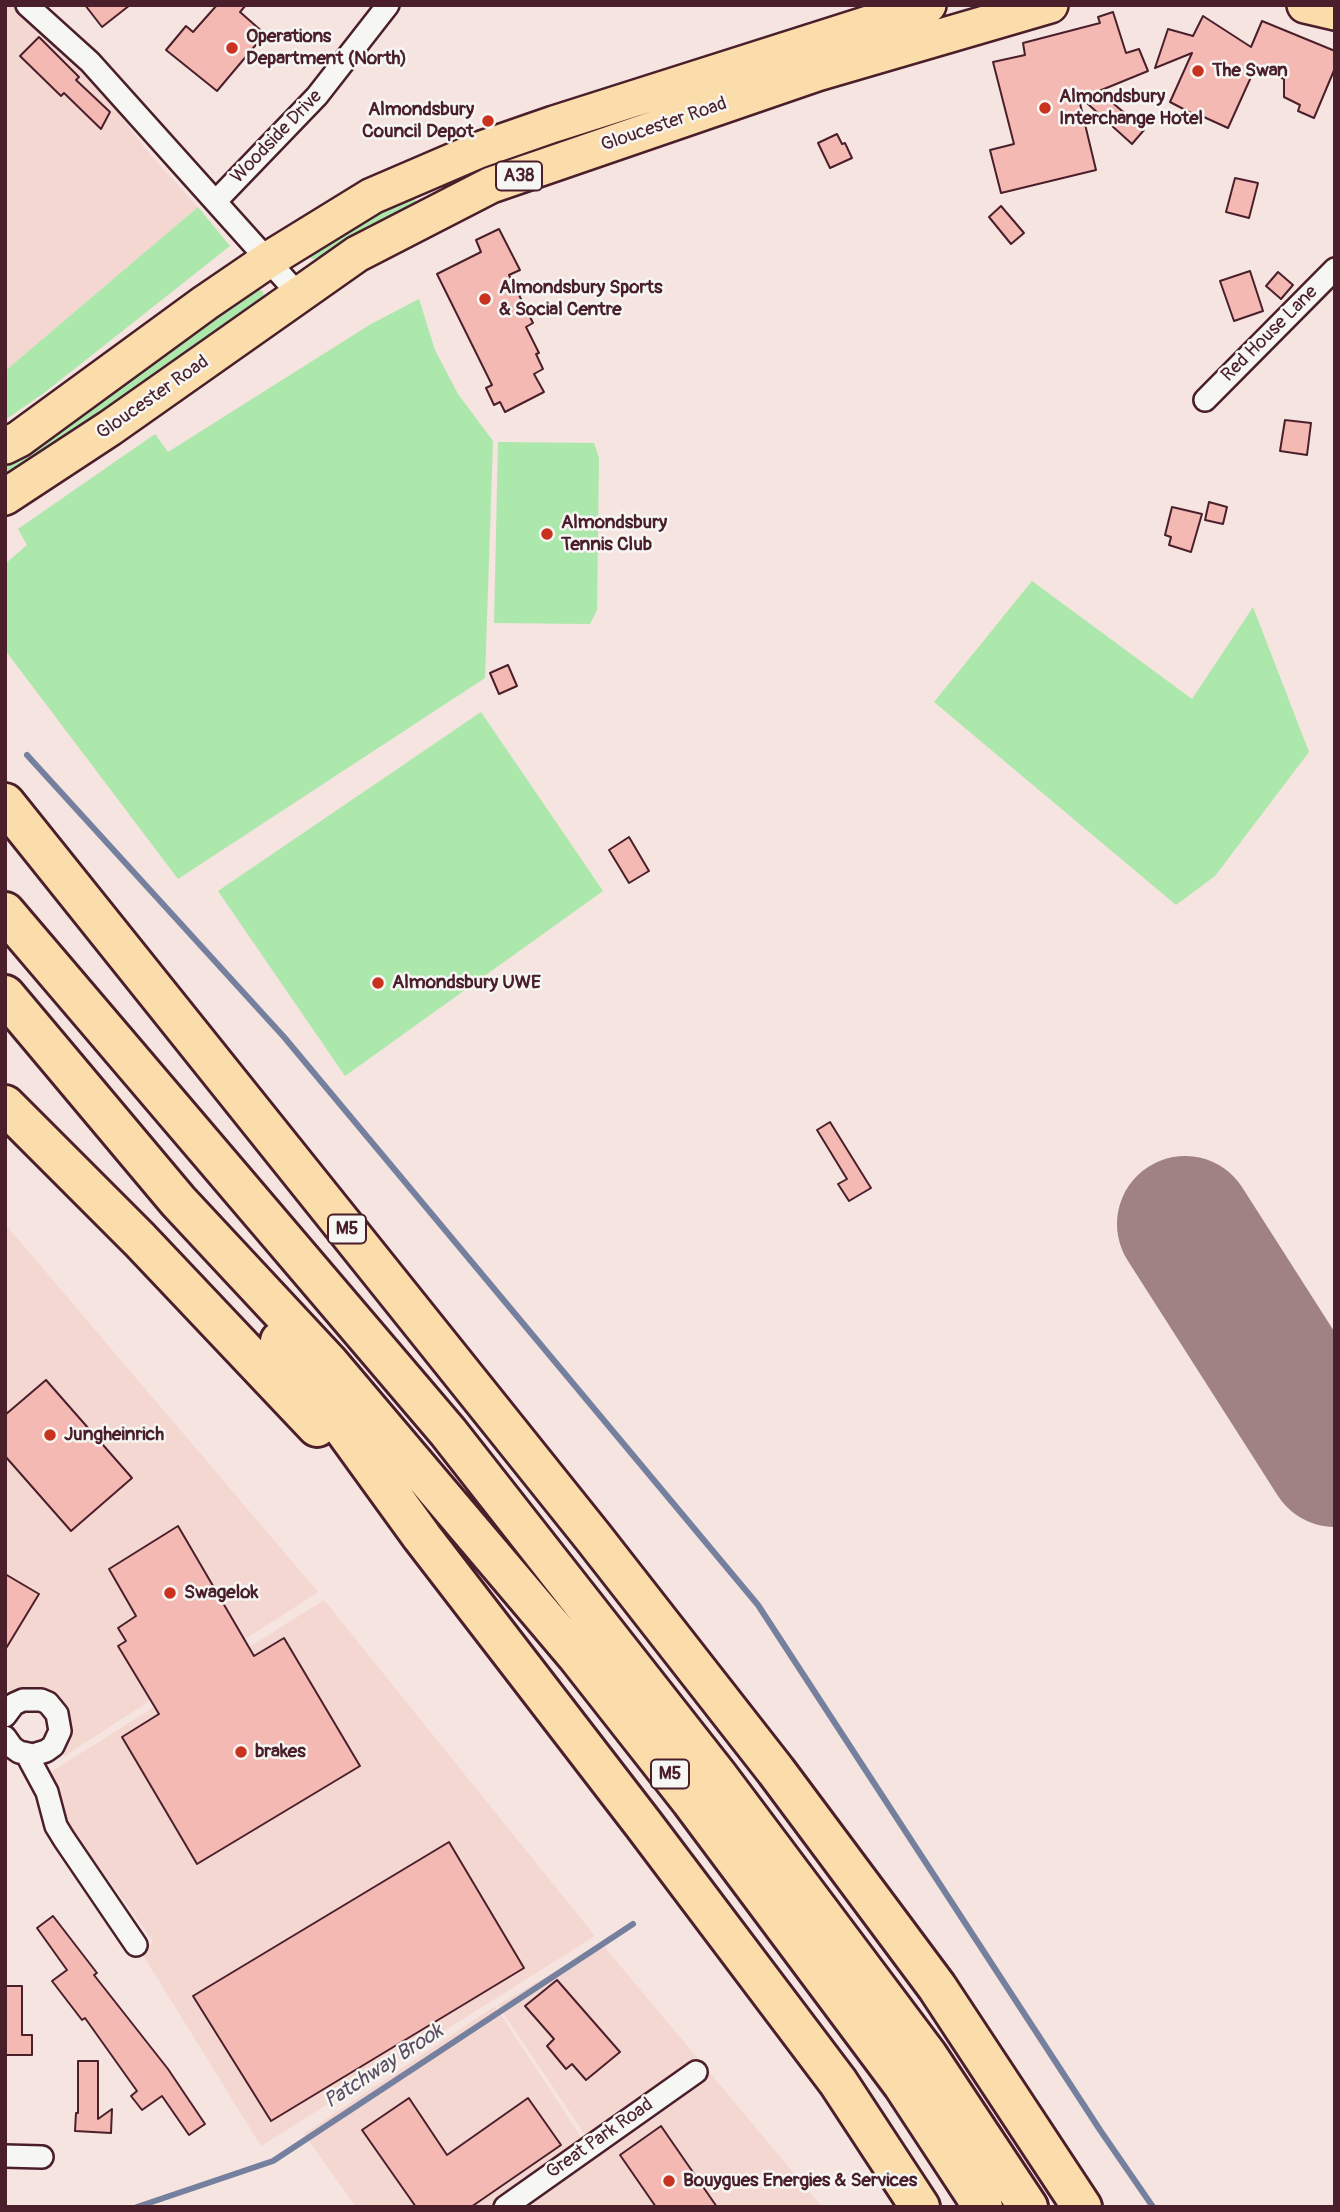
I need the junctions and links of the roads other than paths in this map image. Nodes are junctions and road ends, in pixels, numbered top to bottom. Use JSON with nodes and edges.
{"nodes":[{"id":1,"x":27,"y":5,"type":"edge"},
{"id":2,"x":388,"y":5,"type":"edge"},
{"id":3,"x":928,"y":5,"type":"edge"},
{"id":4,"x":1049,"y":5,"type":"edge"},
{"id":5,"x":216,"y":201,"type":"junction"},
{"id":6,"x":268,"y":260,"type":"junction"},
{"id":7,"x":1335,"y":269,"type":"edge"},
{"id":8,"x":300,"y":296,"type":"junction"},
{"id":9,"x":1205,"y":400,"type":"dead end"},
{"id":10,"x":5,"y":446,"type":"edge"},
{"id":11,"x":5,"y":497,"type":"edge"},
{"id":12,"x":5,"y":803,"type":"edge"},
{"id":13,"x":5,"y":912,"type":"edge"},
{"id":14,"x":5,"y":995,"type":"edge"},
{"id":15,"x":5,"y":1105,"type":"edge"},
{"id":16,"x":220,"y":1161,"type":"junction"},
{"id":17,"x":178,"y":1201,"type":"junction"},
{"id":18,"x":422,"y":1537,"type":"junction"},
{"id":19,"x":593,"y":1537,"type":"junction"},
{"id":20,"x":6,"y":1712,"type":"edge"},
{"id":21,"x":5,"y":1737,"type":"edge"},
{"id":22,"x":36,"y":1753,"type":"junction"},
{"id":23,"x":136,"y":1945,"type":"dead end"},
{"id":24,"x":696,"y":2072,"type":"dead end"},
{"id":25,"x":5,"y":2156,"type":"edge"},
{"id":26,"x":42,"y":2157,"type":"dead end"},
{"id":27,"x":505,"y":2207,"type":"edge"},
{"id":28,"x":920,"y":2207,"type":"edge"},
{"id":29,"x":982,"y":2207,"type":"edge"},
{"id":30,"x":1028,"y":2207,"type":"edge"},
{"id":31,"x":1082,"y":2207,"type":"edge"}],
"edges":[{"from":1,"to":5,"type":"street"},
{"from":2,"to":5,"type":"street","name":"Woodside Drive"},
{"from":3,"to":6,"type":"main road","name":"Gloucester Road","number":"A38"},
{"from":4,"to":8,"type":"main road","name":"Gloucester Road","number":"A38"},
{"from":5,"to":6,"type":"street"},
{"from":6,"to":8,"type":"street"},
{"from":6,"to":10,"type":"main road","name":"Gloucester Road","number":"A38"},
{"from":7,"to":9,"type":"street","name":"Red House Lane"},
{"from":8,"to":11,"type":"main road","name":"Gloucester Road","number":"A38"},
{"from":12,"to":19,"type":"highway","number":"M5"},
{"from":13,"to":16,"type":"highway","number":"M5"},
{"from":14,"to":17,"type":"highway","number":"M5"},
{"from":15,"to":18,"type":"highway","number":"M5"},
{"from":16,"to":19,"type":"highway","number":"M5"},
{"from":16,"to":30,"type":"highway","number":"M5"},
{"from":17,"to":18,"type":"highway","number":"M5"},
{"from":17,"to":29,"type":"highway","number":"M5"},
{"from":18,"to":28,"type":"highway","number":"M5"},
{"from":19,"to":31,"type":"highway","number":"M5"},
{"from":20,"to":22,"type":"street"},
{"from":21,"to":22,"type":"street"},
{"from":22,"to":23,"type":"street"},
{"from":24,"to":27,"type":"street","name":"Great Park Road"},
{"from":25,"to":26,"type":"street"}]}
